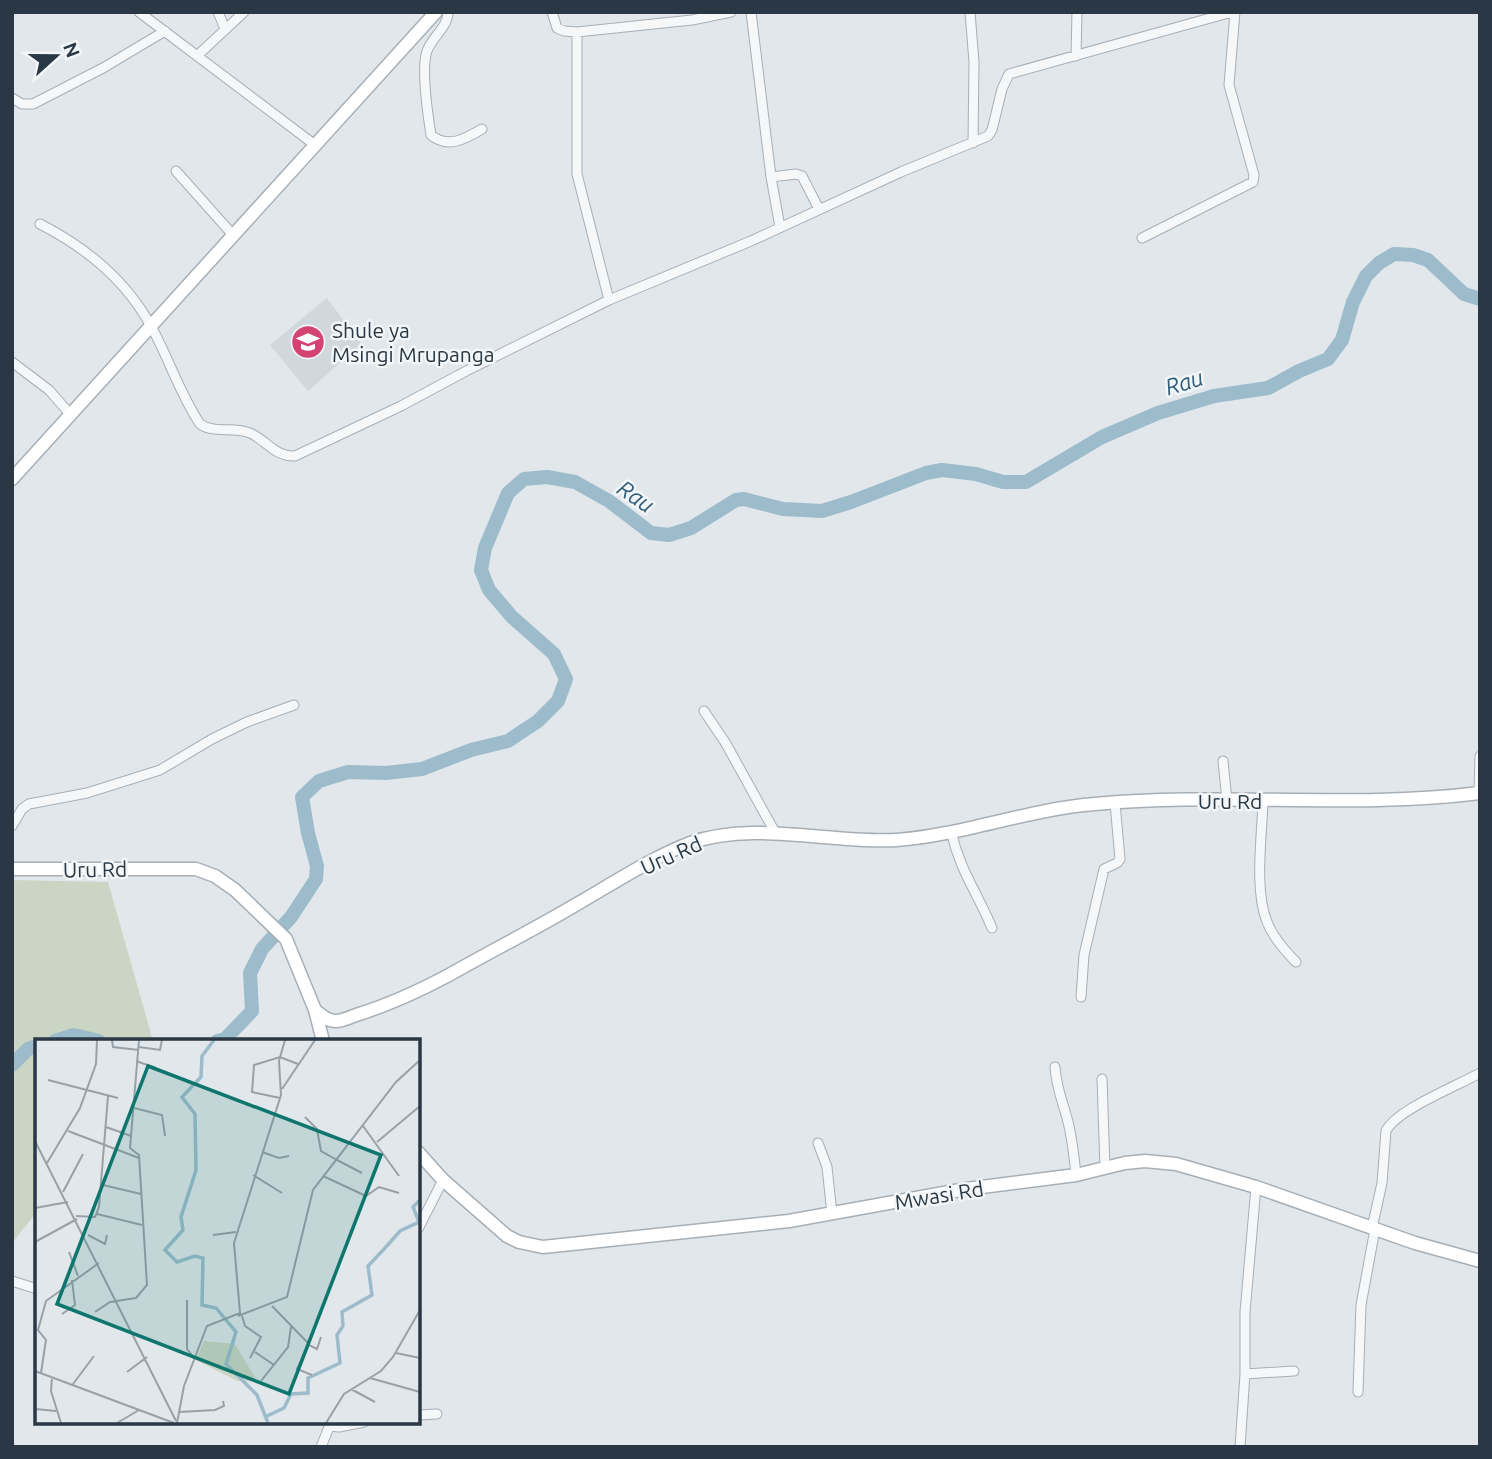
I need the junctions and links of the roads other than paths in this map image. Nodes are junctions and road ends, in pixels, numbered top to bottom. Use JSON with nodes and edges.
{"nodes":[{"id":1,"x":139,"y":12,"type":"edge"},
{"id":2,"x":218,"y":12,"type":"edge"},
{"id":3,"x":244,"y":12,"type":"edge"},
{"id":4,"x":436,"y":12,"type":"edge"},
{"id":5,"x":448,"y":12,"type":"edge"},
{"id":6,"x":552,"y":12,"type":"edge"},
{"id":7,"x":731,"y":12,"type":"edge"},
{"id":8,"x":751,"y":12,"type":"edge"},
{"id":9,"x":970,"y":12,"type":"edge"},
{"id":10,"x":1077,"y":12,"type":"edge"},
{"id":11,"x":1234,"y":12,"type":"edge"},
{"id":12,"x":225,"y":29,"type":"junction"},
{"id":13,"x":165,"y":31,"type":"junction"},
{"id":14,"x":577,"y":32,"type":"junction"},
{"id":15,"x":198,"y":55,"type":"junction"},
{"id":16,"x":1076,"y":56,"type":"junction"},
{"id":17,"x":12,"y":98,"type":"edge"},
{"id":18,"x":482,"y":129,"type":"dead end"},
{"id":19,"x":973,"y":143,"type":"junction"},
{"id":20,"x":315,"y":145,"type":"junction"},
{"id":21,"x":176,"y":171,"type":"dead end"},
{"id":22,"x":771,"y":177,"type":"junction"},
{"id":23,"x":819,"y":209,"type":"junction"},
{"id":24,"x":40,"y":223,"type":"dead end"},
{"id":25,"x":780,"y":228,"type":"junction"},
{"id":26,"x":233,"y":235,"type":"junction"},
{"id":27,"x":1142,"y":238,"type":"dead end"},
{"id":28,"x":609,"y":300,"type":"junction"},
{"id":29,"x":151,"y":326,"type":"junction"},
{"id":30,"x":12,"y":362,"type":"edge"},
{"id":31,"x":70,"y":414,"type":"junction"},
{"id":32,"x":12,"y":479,"type":"edge"},
{"id":33,"x":294,"y":705,"type":"dead end"},
{"id":34,"x":704,"y":711,"type":"dead end"},
{"id":35,"x":1480,"y":756,"type":"edge"},
{"id":36,"x":1223,"y":761,"type":"dead end"},
{"id":37,"x":1479,"y":793,"type":"edge"},
{"id":38,"x":1227,"y":801,"type":"junction"},
{"id":39,"x":1263,"y":801,"type":"junction"},
{"id":40,"x":1115,"y":803,"type":"junction"},
{"id":41,"x":12,"y":826,"type":"edge"},
{"id":42,"x":951,"y":831,"type":"junction"},
{"id":43,"x":776,"y":834,"type":"junction"},
{"id":44,"x":12,"y":869,"type":"edge"},
{"id":45,"x":992,"y":928,"type":"dead end"},
{"id":46,"x":1296,"y":962,"type":"dead end"},
{"id":47,"x":1081,"y":997,"type":"dead end"},
{"id":48,"x":315,"y":1010,"type":"junction"},
{"id":49,"x":322,"y":1039,"type":"edge"},
{"id":50,"x":1055,"y":1068,"type":"dead end"},
{"id":51,"x":1480,"y":1073,"type":"edge"},
{"id":52,"x":1102,"y":1079,"type":"dead end"},
{"id":53,"x":818,"y":1143,"type":"dead end"},
{"id":54,"x":420,"y":1154,"type":"edge"},
{"id":55,"x":1105,"y":1168,"type":"junction"},
{"id":56,"x":1076,"y":1175,"type":"junction"},
{"id":57,"x":443,"y":1180,"type":"junction"},
{"id":58,"x":1256,"y":1187,"type":"junction"},
{"id":59,"x":832,"y":1214,"type":"junction"},
{"id":60,"x":420,"y":1225,"type":"edge"},
{"id":61,"x":1373,"y":1229,"type":"junction"},
{"id":62,"x":1480,"y":1261,"type":"edge"},
{"id":63,"x":12,"y":1281,"type":"edge"},
{"id":64,"x":35,"y":1288,"type":"edge"},
{"id":65,"x":1294,"y":1371,"type":"dead end"},
{"id":66,"x":1245,"y":1374,"type":"junction"},
{"id":67,"x":1359,"y":1391,"type":"dead end"},
{"id":68,"x":437,"y":1413,"type":"dead end"},
{"id":69,"x":420,"y":1415,"type":"edge"},
{"id":70,"x":330,"y":1424,"type":"edge"},
{"id":71,"x":354,"y":1424,"type":"edge"},
{"id":72,"x":321,"y":1447,"type":"edge"},
{"id":73,"x":1240,"y":1447,"type":"edge"}],
"edges":[{"from":1,"to":13,"type":"street"},
{"from":2,"to":12,"type":"street"},
{"from":3,"to":12,"type":"street"},
{"from":4,"to":20,"type":"street"},
{"from":5,"to":18,"type":"street"},
{"from":6,"to":14,"type":"street"},
{"from":7,"to":14,"type":"street"},
{"from":8,"to":22,"type":"street"},
{"from":9,"to":19,"type":"street"},
{"from":10,"to":16,"type":"street"},
{"from":11,"to":16,"type":"street"},
{"from":11,"to":27,"type":"street"},
{"from":12,"to":15,"type":"street"},
{"from":13,"to":15,"type":"street"},
{"from":13,"to":17,"type":"street"},
{"from":14,"to":28,"type":"street"},
{"from":15,"to":20,"type":"street"},
{"from":16,"to":19,"type":"street"},
{"from":19,"to":23,"type":"street"},
{"from":20,"to":26,"type":"street"},
{"from":21,"to":26,"type":"street"},
{"from":22,"to":23,"type":"street"},
{"from":22,"to":25,"type":"street"},
{"from":23,"to":25,"type":"street"},
{"from":24,"to":29,"type":"street"},
{"from":25,"to":28,"type":"street"},
{"from":26,"to":29,"type":"street"},
{"from":28,"to":29,"type":"street"},
{"from":29,"to":31,"type":"street"},
{"from":30,"to":31,"type":"street"},
{"from":31,"to":32,"type":"street"},
{"from":33,"to":41,"type":"street"},
{"from":34,"to":43,"type":"street"},
{"from":35,"to":37,"type":"street"},
{"from":36,"to":38,"type":"street"},
{"from":37,"to":39,"type":"street","name":"Uru Rd"},
{"from":38,"to":39,"type":"street","name":"Uru Rd"},
{"from":38,"to":40,"type":"street","name":"Uru Rd"},
{"from":39,"to":46,"type":"street"},
{"from":40,"to":42,"type":"street","name":"Uru Rd"},
{"from":40,"to":47,"type":"street"},
{"from":42,"to":43,"type":"street","name":"Uru Rd"},
{"from":42,"to":45,"type":"street"},
{"from":43,"to":48,"type":"street","name":"Uru Rd"},
{"from":44,"to":48,"type":"street","name":"Uru Rd"},
{"from":48,"to":49,"type":"street"},
{"from":50,"to":56,"type":"street"},
{"from":51,"to":61,"type":"street"},
{"from":52,"to":55,"type":"street"},
{"from":53,"to":59,"type":"street"},
{"from":54,"to":57,"type":"street","name":"Mwasi Rd"},
{"from":55,"to":56,"type":"street","name":"Mwasi Rd"},
{"from":55,"to":58,"type":"street","name":"Mwasi Rd"},
{"from":56,"to":59,"type":"street","name":"Mwasi Rd"},
{"from":57,"to":59,"type":"street","name":"Mwasi Rd"},
{"from":57,"to":60,"type":"street"},
{"from":58,"to":61,"type":"street","name":"Mwasi Rd"},
{"from":58,"to":66,"type":"street"},
{"from":61,"to":62,"type":"street","name":"Mwasi Rd"},
{"from":61,"to":67,"type":"street"},
{"from":63,"to":64,"type":"street"},
{"from":65,"to":66,"type":"street"},
{"from":66,"to":73,"type":"street"},
{"from":68,"to":69,"type":"street"},
{"from":70,"to":71,"type":"street"},
{"from":70,"to":72,"type":"street"}]}
